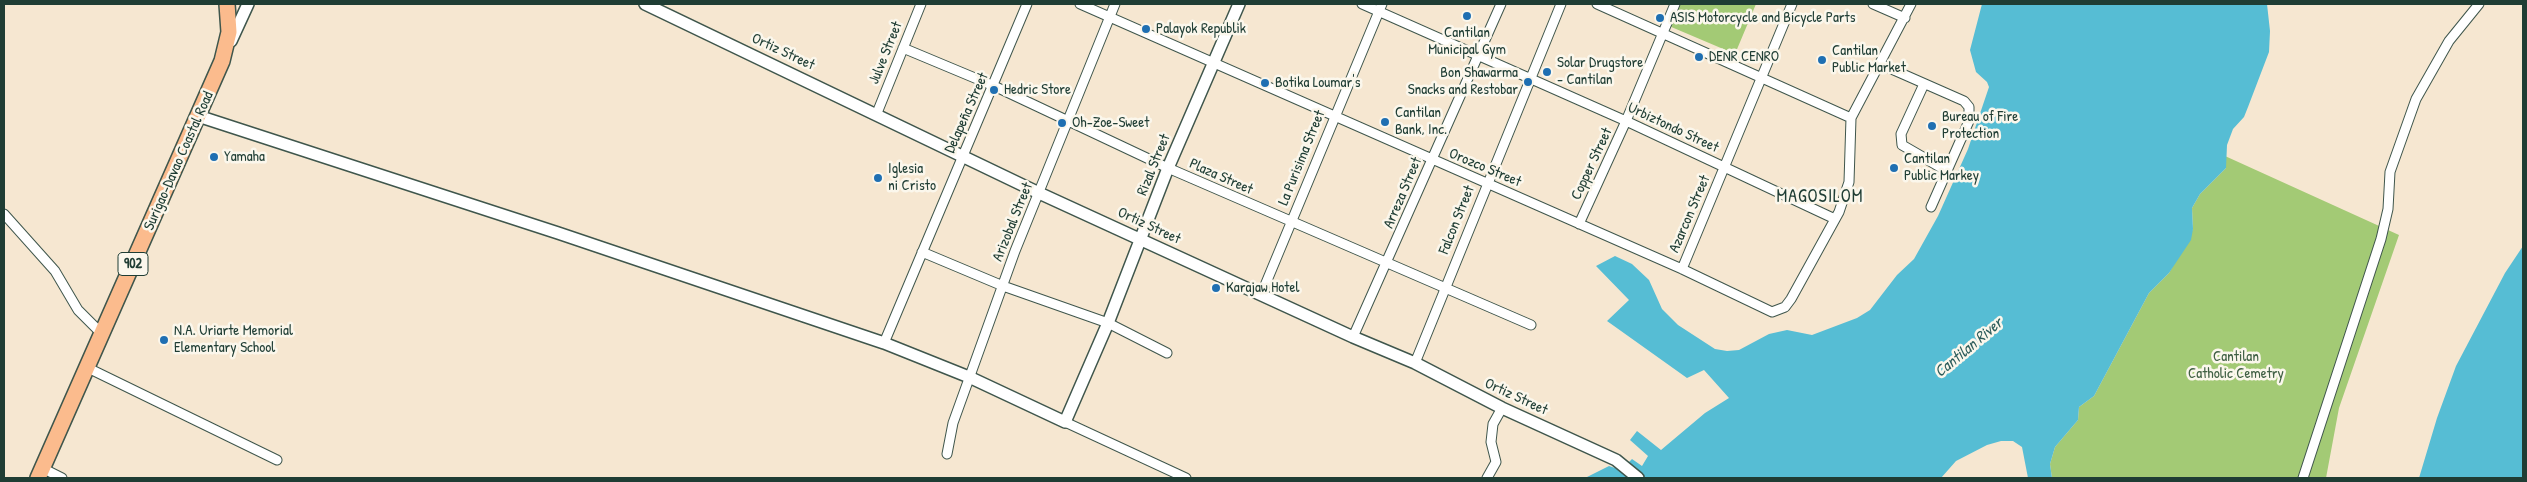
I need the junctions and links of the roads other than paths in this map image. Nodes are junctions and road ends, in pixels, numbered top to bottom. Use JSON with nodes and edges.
{"nodes":[{"id":1,"x":227,"y":4,"type":"edge"},
{"id":2,"x":248,"y":4,"type":"edge"},
{"id":3,"x":645,"y":4,"type":"edge"},
{"id":4,"x":921,"y":4,"type":"edge"},
{"id":5,"x":1028,"y":4,"type":"edge"},
{"id":6,"x":1080,"y":4,"type":"edge"},
{"id":7,"x":1115,"y":4,"type":"edge"},
{"id":8,"x":1239,"y":4,"type":"edge"},
{"id":9,"x":1362,"y":4,"type":"edge"},
{"id":10,"x":1501,"y":4,"type":"edge"},
{"id":11,"x":1561,"y":4,"type":"edge"},
{"id":12,"x":1597,"y":4,"type":"edge"},
{"id":13,"x":1675,"y":4,"type":"edge"},
{"id":14,"x":1792,"y":4,"type":"edge"},
{"id":15,"x":1873,"y":4,"type":"edge"},
{"id":16,"x":1911,"y":4,"type":"edge"},
{"id":17,"x":2479,"y":4,"type":"edge"},
{"id":18,"x":1380,"y":7,"type":"edge"},
{"id":19,"x":1110,"y":17,"type":"junction"},
{"id":20,"x":1905,"y":18,"type":"junction"},
{"id":21,"x":1663,"y":34,"type":"junction"},
{"id":22,"x":904,"y":48,"type":"junction"},
{"id":23,"x":227,"y":49,"type":"junction"},
{"id":24,"x":1478,"y":54,"type":"junction"},
{"id":25,"x":1213,"y":62,"type":"junction"},
{"id":26,"x":1880,"y":64,"type":"junction"},
{"id":27,"x":1762,"y":77,"type":"junction"},
{"id":28,"x":1531,"y":80,"type":"junction"},
{"id":29,"x":1924,"y":84,"type":"junction"},
{"id":30,"x":994,"y":86,"type":"junction"},
{"id":31,"x":877,"y":113,"type":"junction"},
{"id":32,"x":198,"y":116,"type":"junction"},
{"id":33,"x":1333,"y":117,"type":"junction"},
{"id":34,"x":1851,"y":118,"type":"junction"},
{"id":35,"x":1626,"y":121,"type":"junction"},
{"id":36,"x":1069,"y":123,"type":"junction"},
{"id":37,"x":963,"y":154,"type":"junction"},
{"id":38,"x":1432,"y":160,"type":"junction"},
{"id":39,"x":1726,"y":167,"type":"junction"},
{"id":40,"x":1168,"y":168,"type":"junction"},
{"id":41,"x":1947,"y":171,"type":"junction"},
{"id":42,"x":1487,"y":183,"type":"junction"},
{"id":43,"x":1039,"y":192,"type":"junction"},
{"id":44,"x":1931,"y":207,"type":"dead end"},
{"id":45,"x":4,"y":214,"type":"edge"},
{"id":46,"x":1835,"y":218,"type":"junction"},
{"id":47,"x":1291,"y":222,"type":"junction"},
{"id":48,"x":1579,"y":224,"type":"junction"},
{"id":49,"x":1140,"y":238,"type":"junction"},
{"id":50,"x":922,"y":252,"type":"junction"},
{"id":51,"x":1387,"y":264,"type":"junction"},
{"id":52,"x":1682,"y":269,"type":"junction"},
{"id":53,"x":1003,"y":286,"type":"junction"},
{"id":54,"x":1444,"y":290,"type":"junction"},
{"id":55,"x":1261,"y":295,"type":"junction"},
{"id":56,"x":1108,"y":323,"type":"junction"},
{"id":57,"x":1530,"y":325,"type":"dead end"},
{"id":58,"x":101,"y":333,"type":"junction"},
{"id":59,"x":1353,"y":338,"type":"junction"},
{"id":60,"x":884,"y":343,"type":"junction"},
{"id":61,"x":1167,"y":353,"type":"dead end"},
{"id":62,"x":1415,"y":363,"type":"junction"},
{"id":63,"x":88,"y":368,"type":"junction"},
{"id":64,"x":969,"y":377,"type":"junction"},
{"id":65,"x":1502,"y":408,"type":"junction"},
{"id":66,"x":1065,"y":422,"type":"junction"},
{"id":67,"x":947,"y":454,"type":"dead end"},
{"id":68,"x":277,"y":460,"type":"dead end"},
{"id":69,"x":40,"y":473,"type":"edge"},
{"id":70,"x":62,"y":478,"type":"edge"},
{"id":71,"x":1186,"y":478,"type":"edge"},
{"id":72,"x":1487,"y":478,"type":"edge"},
{"id":73,"x":1638,"y":478,"type":"edge"},
{"id":74,"x":2303,"y":478,"type":"edge"}],
"edges":[{"from":1,"to":23,"type":"highway","name":"Surigao-Davao Coastal Road","number":"902"},
{"from":2,"to":23,"type":"street"},
{"from":3,"to":31,"type":"street","name":"Ortiz Street"},
{"from":4,"to":22,"type":"street","name":"Julve Street"},
{"from":5,"to":30,"type":"street","name":"Delapeña Street"},
{"from":6,"to":19,"type":"street","name":"Orozco Street"},
{"from":7,"to":19,"type":"street","name":"Arizobal Street"},
{"from":8,"to":25,"type":"street","name":"Rizal Street"},
{"from":9,"to":18,"type":"street","name":"Urbiztondo Street"},
{"from":10,"to":24,"type":"street","name":"Arreza Street"},
{"from":11,"to":28,"type":"street","name":"Falcon Street"},
{"from":12,"to":21,"type":"street"},
{"from":13,"to":21,"type":"street","name":"Copper Street"},
{"from":14,"to":27,"type":"street","name":"Azarcon Street"},
{"from":15,"to":20,"type":"street"},
{"from":16,"to":20,"type":"street"},
{"from":17,"to":74,"type":"street"},
{"from":18,"to":24,"type":"street","name":"Urbiztondo Street"},
{"from":18,"to":33,"type":"street","name":"La Purisima Street"},
{"from":19,"to":25,"type":"street","name":"Orozco Street"},
{"from":19,"to":36,"type":"street","name":"Arizobal Street"},
{"from":20,"to":26,"type":"street"},
{"from":21,"to":27,"type":"street"},
{"from":21,"to":35,"type":"street","name":"Copper Street"},
{"from":22,"to":30,"type":"street","name":"Plaza Street"},
{"from":22,"to":31,"type":"street","name":"Julve Street"},
{"from":23,"to":32,"type":"highway","name":"Surigao-Davao Coastal Road","number":"902"},
{"from":24,"to":28,"type":"street","name":"Urbiztondo Street"},
{"from":24,"to":38,"type":"street","name":"Arreza Street"},
{"from":25,"to":33,"type":"street","name":"Orozco Street"},
{"from":25,"to":40,"type":"street","name":"Rizal Street"},
{"from":26,"to":29,"type":"street"},
{"from":26,"to":34,"type":"street"},
{"from":27,"to":34,"type":"street"},
{"from":27,"to":39,"type":"street","name":"Azarcon Street"},
{"from":28,"to":35,"type":"street","name":"Urbiztondo Street"},
{"from":28,"to":42,"type":"street","name":"Falcon Street"},
{"from":29,"to":41,"type":"street"},
{"from":29,"to":41,"type":"street"},
{"from":30,"to":36,"type":"street","name":"Plaza Street"},
{"from":30,"to":37,"type":"street","name":"Delapeña Street"},
{"from":31,"to":37,"type":"street","name":"Ortiz Street"},
{"from":32,"to":58,"type":"highway","name":"Surigao-Davao Coastal Road","number":"902"},
{"from":32,"to":60,"type":"street"},
{"from":33,"to":38,"type":"street","name":"Orozco Street"},
{"from":33,"to":47,"type":"street","name":"La Purisima Street"},
{"from":34,"to":46,"type":"street","name":"Orozco Street"},
{"from":35,"to":39,"type":"street","name":"Urbiztondo Street"},
{"from":35,"to":48,"type":"street","name":"Copper Street"},
{"from":36,"to":40,"type":"street","name":"Plaza Street"},
{"from":36,"to":43,"type":"street","name":"Arizobal Street"},
{"from":37,"to":43,"type":"street","name":"Ortiz Street"},
{"from":37,"to":50,"type":"street","name":"Delapeña Street"},
{"from":38,"to":42,"type":"street","name":"Orozco Street"},
{"from":38,"to":51,"type":"street","name":"Arreza Street"},
{"from":39,"to":46,"type":"street","name":"Urbiztondo Street"},
{"from":39,"to":52,"type":"street","name":"Azarcon Street"},
{"from":40,"to":47,"type":"street","name":"Plaza Street"},
{"from":40,"to":49,"type":"street","name":"Rizal Street"},
{"from":41,"to":44,"type":"street"},
{"from":42,"to":48,"type":"street","name":"Orozco Street"},
{"from":42,"to":54,"type":"street","name":"Falcon Street"},
{"from":43,"to":49,"type":"street","name":"Ortiz Street"},
{"from":43,"to":53,"type":"street","name":"Arizobal Street"},
{"from":45,"to":58,"type":"street"},
{"from":46,"to":52,"type":"street","name":"Orozco Street"},
{"from":47,"to":51,"type":"street","name":"Plaza Street"},
{"from":47,"to":55,"type":"street","name":"La Purisima Street"},
{"from":48,"to":52,"type":"street","name":"Orozco Street"},
{"from":49,"to":55,"type":"street","name":"Ortiz Street"},
{"from":49,"to":56,"type":"street","name":"Rizal Street"},
{"from":50,"to":53,"type":"street"},
{"from":50,"to":60,"type":"street","name":"Delapeña Street"},
{"from":51,"to":54,"type":"street","name":"Plaza Street"},
{"from":51,"to":59,"type":"street","name":"Arreza Street"},
{"from":53,"to":56,"type":"street"},
{"from":53,"to":64,"type":"street","name":"Arizobal Street"},
{"from":54,"to":57,"type":"street","name":"Plaza Street"},
{"from":54,"to":62,"type":"street","name":"Falcon Street"},
{"from":55,"to":59,"type":"street","name":"Ortiz Street"},
{"from":56,"to":61,"type":"street"},
{"from":56,"to":66,"type":"street","name":"Rizal Street"},
{"from":58,"to":63,"type":"highway","name":"Surigao-Davao Coastal Road","number":"902"},
{"from":59,"to":62,"type":"street","name":"Ortiz Street"},
{"from":60,"to":64,"type":"street"},
{"from":62,"to":65,"type":"street","name":"Ortiz Street"},
{"from":63,"to":68,"type":"street"},
{"from":63,"to":69,"type":"highway","name":"Surigao-Davao Coastal Road","number":"902"},
{"from":64,"to":66,"type":"street"},
{"from":64,"to":67,"type":"street","name":"Arizobal Street"},
{"from":65,"to":72,"type":"street"},
{"from":65,"to":73,"type":"street","name":"Ortiz Street"},
{"from":66,"to":71,"type":"street"},
{"from":69,"to":70,"type":"street"}]}
